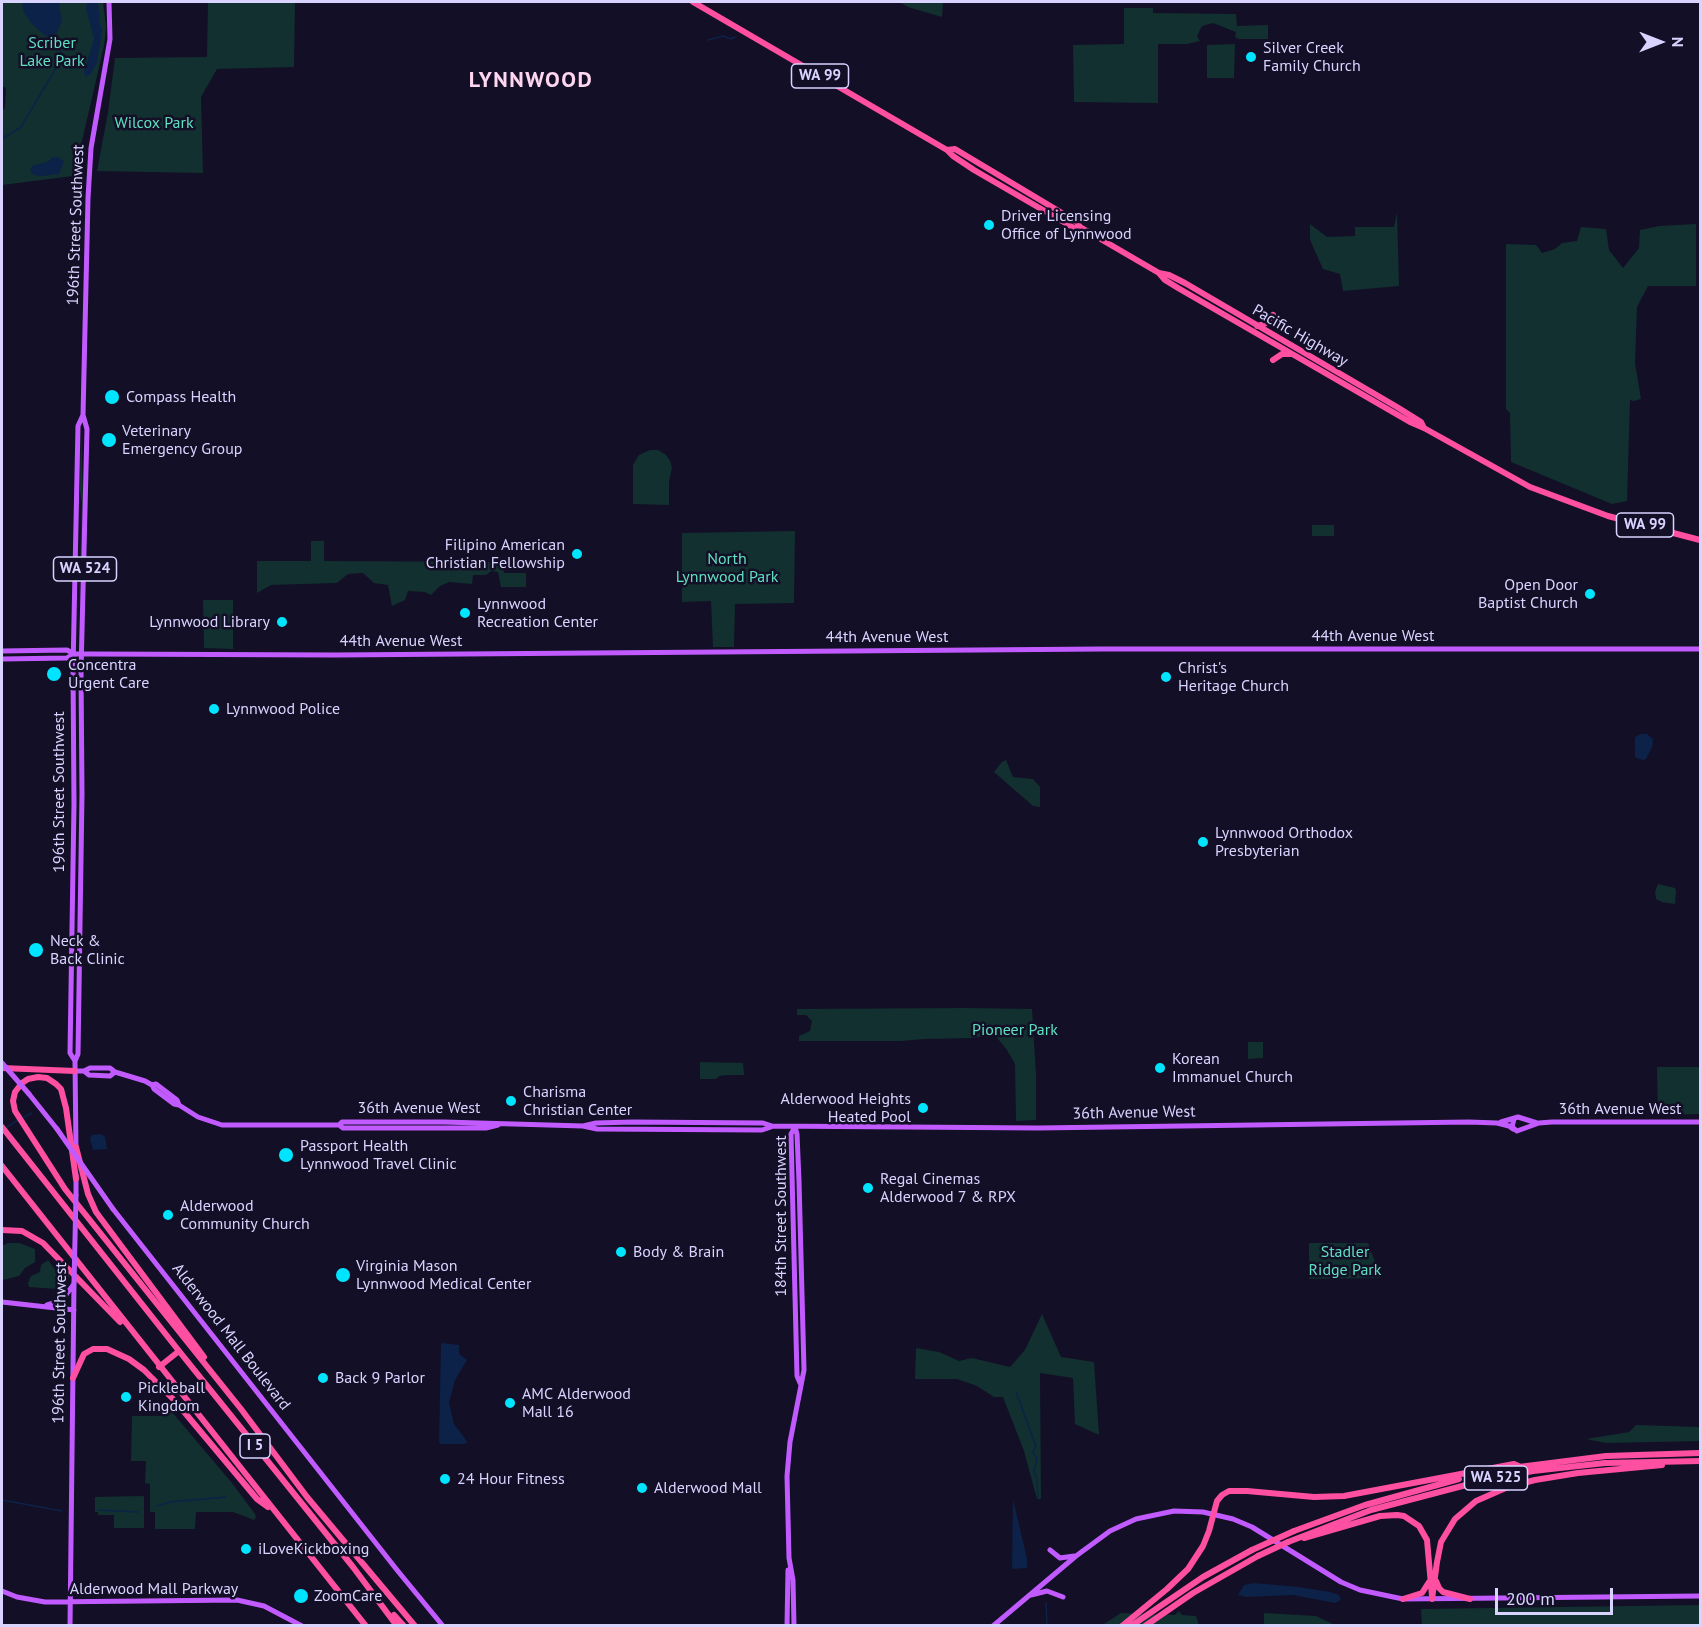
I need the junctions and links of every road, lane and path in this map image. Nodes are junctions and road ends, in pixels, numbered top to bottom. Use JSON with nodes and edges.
{"nodes":[{"id":1,"x":109,"y":2,"type":"edge"},
{"id":2,"x":693,"y":2,"type":"edge"},
{"id":3,"x":947,"y":150,"type":"junction"},
{"id":4,"x":953,"y":156,"type":"junction"},
{"id":5,"x":968,"y":156,"type":"junction"},
{"id":6,"x":1007,"y":188,"type":"junction"},
{"id":7,"x":1037,"y":198,"type":"junction"},
{"id":8,"x":1039,"y":207,"type":"junction"},
{"id":9,"x":1058,"y":210,"type":"junction"},
{"id":10,"x":1080,"y":227,"type":"junction"},
{"id":11,"x":1159,"y":273,"type":"junction"},
{"id":12,"x":1174,"y":285,"type":"junction"},
{"id":13,"x":1200,"y":293,"type":"junction"},
{"id":14,"x":1273,"y":315,"type":"dead end"},
{"id":15,"x":1257,"y":326,"type":"junction"},
{"id":16,"x":1293,"y":354,"type":"junction"},
{"id":17,"x":1273,"y":360,"type":"dead end"},
{"id":18,"x":83,"y":415,"type":"junction"},
{"id":19,"x":1424,"y":428,"type":"junction"},
{"id":20,"x":1701,"y":540,"type":"edge"},
{"id":21,"x":1701,"y":649,"type":"edge"},
{"id":22,"x":2,"y":651,"type":"edge"},
{"id":23,"x":74,"y":654,"type":"junction"},
{"id":24,"x":82,"y":654,"type":"junction"},
{"id":25,"x":2,"y":659,"type":"edge"},
{"id":26,"x":75,"y":1061,"type":"junction"},
{"id":27,"x":2,"y":1065,"type":"edge"},
{"id":28,"x":75,"y":1071,"type":"junction"},
{"id":29,"x":1514,"y":1119,"type":"junction"},
{"id":30,"x":1524,"y":1120,"type":"junction"},
{"id":31,"x":1701,"y":1122,"type":"edge"},
{"id":32,"x":1497,"y":1123,"type":"junction"},
{"id":33,"x":1539,"y":1123,"type":"junction"},
{"id":34,"x":339,"y":1125,"type":"junction"},
{"id":35,"x":500,"y":1125,"type":"junction"},
{"id":36,"x":795,"y":1126,"type":"junction"},
{"id":37,"x":2,"y":1127,"type":"edge"},
{"id":38,"x":1513,"y":1129,"type":"junction"},
{"id":39,"x":1524,"y":1129,"type":"junction"},
{"id":40,"x":76,"y":1147,"type":"junction"},
{"id":41,"x":2,"y":1166,"type":"edge"},
{"id":42,"x":76,"y":1179,"type":"junction"},
{"id":43,"x":792,"y":1180,"type":"junction"},
{"id":44,"x":799,"y":1206,"type":"junction"},
{"id":45,"x":2,"y":1230,"type":"edge"},
{"id":46,"x":794,"y":1245,"type":"junction"},
{"id":47,"x":75,"y":1283,"type":"junction"},
{"id":48,"x":2,"y":1302,"type":"edge"},
{"id":49,"x":40,"y":1306,"type":"junction"},
{"id":50,"x":74,"y":1310,"type":"junction"},
{"id":51,"x":145,"y":1349,"type":"junction"},
{"id":52,"x":178,"y":1351,"type":"junction"},
{"id":53,"x":159,"y":1367,"type":"junction"},
{"id":54,"x":73,"y":1378,"type":"junction"},
{"id":55,"x":800,"y":1385,"type":"junction"},
{"id":56,"x":241,"y":1409,"type":"junction"},
{"id":57,"x":1701,"y":1453,"type":"edge"},
{"id":58,"x":1698,"y":1461,"type":"edge"},
{"id":59,"x":1521,"y":1467,"type":"junction"},
{"id":60,"x":273,"y":1510,"type":"junction"},
{"id":61,"x":1213,"y":1513,"type":"junction"},
{"id":62,"x":1306,"y":1536,"type":"junction"},
{"id":63,"x":1050,"y":1550,"type":"dead end"},
{"id":64,"x":1076,"y":1556,"type":"junction"},
{"id":65,"x":789,"y":1558,"type":"junction"},
{"id":66,"x":1432,"y":1580,"type":"junction"},
{"id":67,"x":2,"y":1591,"type":"edge"},
{"id":68,"x":1030,"y":1595,"type":"junction"},
{"id":69,"x":1701,"y":1596,"type":"edge"},
{"id":70,"x":1063,"y":1597,"type":"dead end"},
{"id":71,"x":1402,"y":1599,"type":"junction"},
{"id":72,"x":1432,"y":1599,"type":"junction"},
{"id":73,"x":1470,"y":1599,"type":"junction"},
{"id":74,"x":71,"y":1603,"type":"junction"},
{"id":75,"x":787,"y":1603,"type":"junction"},
{"id":76,"x":381,"y":1604,"type":"junction"},
{"id":77,"x":794,"y":1618,"type":"junction"},
{"id":78,"x":70,"y":1626,"type":"edge"},
{"id":79,"x":303,"y":1626,"type":"edge"},
{"id":80,"x":366,"y":1626,"type":"edge"},
{"id":81,"x":397,"y":1626,"type":"edge"},
{"id":82,"x":404,"y":1626,"type":"edge"},
{"id":83,"x":413,"y":1626,"type":"edge"},
{"id":84,"x":442,"y":1626,"type":"edge"},
{"id":85,"x":790,"y":1626,"type":"edge"},
{"id":86,"x":993,"y":1626,"type":"edge"},
{"id":87,"x":1122,"y":1626,"type":"edge"},
{"id":88,"x":1131,"y":1626,"type":"edge"},
{"id":89,"x":1145,"y":1626,"type":"edge"}],
"edges":[{"from":1,"to":18,"type":"main road","name":"196th Street Southwest","number":"WA 524"},
{"from":2,"to":3,"type":"highway","name":"Pacific Highway","number":"WA 99"},
{"from":3,"to":4,"type":"highway","name":"Pacific Highway","number":"WA 99"},
{"from":3,"to":5,"type":"highway","name":"Pacific Highway","number":"WA 99"},
{"from":4,"to":5,"type":"highway"},
{"from":4,"to":6,"type":"highway","name":"Pacific Highway","number":"WA 99"},
{"from":5,"to":7,"type":"highway","name":"Pacific Highway","number":"WA 99"},
{"from":6,"to":7,"type":"highway"},
{"from":6,"to":8,"type":"highway","name":"Pacific Highway","number":"WA 99"},
{"from":7,"to":9,"type":"highway","name":"Pacific Highway","number":"WA 99"},
{"from":8,"to":9,"type":"highway"},
{"from":8,"to":10,"type":"highway","name":"Pacific Highway","number":"WA 99"},
{"from":9,"to":10,"type":"highway","name":"Pacific Highway","number":"WA 99"},
{"from":10,"to":11,"type":"highway","name":"Pacific Highway","number":"WA 99"},
{"from":11,"to":12,"type":"highway","name":"Pacific Highway","number":"WA 99"},
{"from":11,"to":13,"type":"highway","name":"Pacific Highway","number":"WA 99"},
{"from":12,"to":13,"type":"highway"},
{"from":12,"to":16,"type":"highway","name":"Pacific Highway","number":"WA 99"},
{"from":13,"to":15,"type":"highway","name":"Pacific Highway","number":"WA 99"},
{"from":14,"to":15,"type":"highway"},
{"from":15,"to":19,"type":"highway","name":"Pacific Highway","number":"WA 99"},
{"from":16,"to":17,"type":"highway"},
{"from":16,"to":19,"type":"highway","name":"Pacific Highway","number":"WA 99"},
{"from":18,"to":23,"type":"main road","name":"196th Street Southwest"},
{"from":18,"to":24,"type":"main road","name":"196th Street Southwest","number":"WA 524"},
{"from":19,"to":20,"type":"highway","name":"Pacific Highway","number":"WA 99"},
{"from":21,"to":24,"type":"main road","name":"44th Avenue West"},
{"from":22,"to":23,"type":"main road","name":"44th Avenue West"},
{"from":23,"to":24,"type":"main road","name":"44th Avenue West"},
{"from":23,"to":25,"type":"main road","name":"44th Avenue West"},
{"from":23,"to":26,"type":"main road","name":"196th Street Southwest","number":"WA 524"},
{"from":24,"to":26,"type":"main road","name":"196th Street Southwest","number":"WA 524"},
{"from":26,"to":28,"type":"main road","name":"196th Street Southwest","number":"WA 524"},
{"from":27,"to":28,"type":"highway"},
{"from":27,"to":84,"type":"main road","name":"Alderwood Mall Boulevard","bridge":true},
{"from":28,"to":34,"type":"main road","name":"36th Avenue West"},
{"from":28,"to":40,"type":"main road","name":"196th Street Southwest","number":"WA 524"},
{"from":29,"to":30,"type":"main road"},
{"from":29,"to":32,"type":"main road","name":"36th Avenue West"},
{"from":29,"to":38,"type":"main road"},
{"from":30,"to":33,"type":"main road","name":"36th Avenue West"},
{"from":30,"to":39,"type":"main road"},
{"from":31,"to":33,"type":"main road","name":"36th Avenue West"},
{"from":32,"to":36,"type":"main road","name":"36th Avenue West"},
{"from":32,"to":38,"type":"main road","name":"36th Avenue West"},
{"from":33,"to":39,"type":"main road","name":"36th Avenue West"},
{"from":34,"to":35,"type":"main road","name":"36th Avenue West"},
{"from":34,"to":35,"type":"main road","name":"36th Avenue West"},
{"from":35,"to":36,"type":"main road","name":"36th Avenue West"},
{"from":36,"to":43,"type":"main road","name":"184th Street Southwest"},
{"from":36,"to":44,"type":"main road","name":"184th Street Southwest"},
{"from":37,"to":52,"type":"highway","number":"I 5"},
{"from":38,"to":39,"type":"main road"},
{"from":40,"to":42,"type":"main road","name":"196th Street Southwest","number":"WA 524"},
{"from":40,"to":56,"type":"highway"},
{"from":41,"to":51,"type":"highway","number":"I 5"},
{"from":42,"to":47,"type":"main road","name":"196th Street Southwest","number":"WA 524","bridge":true},
{"from":42,"to":56,"type":"highway"},
{"from":43,"to":44,"type":"main road"},
{"from":43,"to":46,"type":"main road","name":"184th Street Southwest"},
{"from":44,"to":46,"type":"main road"},
{"from":44,"to":55,"type":"main road","name":"184th Street Southwest"},
{"from":45,"to":51,"type":"highway"},
{"from":46,"to":55,"type":"main road","name":"184th Street Southwest"},
{"from":47,"to":49,"type":"main road"},
{"from":47,"to":50,"type":"main road","name":"196th Street Southwest","number":"WA 524"},
{"from":48,"to":49,"type":"main road"},
{"from":49,"to":50,"type":"main road"},
{"from":50,"to":54,"type":"main road","name":"196th Street Southwest","number":"WA 524"},
{"from":51,"to":53,"type":"highway","number":"I 5"},
{"from":52,"to":53,"type":"highway"},
{"from":52,"to":76,"type":"highway","number":"I 5"},
{"from":53,"to":60,"type":"highway","number":"I 5"},
{"from":54,"to":60,"type":"highway"},
{"from":54,"to":74,"type":"main road","name":"196th Street Southwest","number":"WA 524"},
{"from":55,"to":65,"type":"main road","name":"184th Street Southwest"},
{"from":56,"to":83,"type":"highway"},
{"from":57,"to":59,"type":"highway","number":"WA 525"},
{"from":58,"to":62,"type":"highway","number":"WA 525"},
{"from":58,"to":66,"type":"highway"},
{"from":59,"to":61,"type":"highway"},
{"from":59,"to":88,"type":"highway","number":"WA 525","bridge":true},
{"from":60,"to":80,"type":"highway","number":"I 5"},
{"from":61,"to":64,"type":"main road"},
{"from":61,"to":71,"type":"main road"},
{"from":61,"to":87,"type":"highway"},
{"from":62,"to":66,"type":"highway"},
{"from":62,"to":89,"type":"highway","bridge":true},
{"from":63,"to":64,"type":"main road"},
{"from":64,"to":68,"type":"main road"},
{"from":65,"to":75,"type":"main road","name":"184th Street Southwest"},
{"from":65,"to":77,"type":"main road","name":"184th Street Southwest"},
{"from":66,"to":71,"type":"highway"},
{"from":66,"to":72,"type":"highway"},
{"from":66,"to":73,"type":"highway"},
{"from":67,"to":74,"type":"main road","name":"Alderwood Mall Parkway"},
{"from":68,"to":70,"type":"main road"},
{"from":68,"to":86,"type":"main road"},
{"from":69,"to":73,"type":"main road"},
{"from":71,"to":72,"type":"main road"},
{"from":72,"to":73,"type":"main road"},
{"from":74,"to":78,"type":"main road","name":"196th Street Southwest","number":"WA 524"},
{"from":74,"to":79,"type":"main road","name":"Alderwood Mall Parkway"},
{"from":75,"to":77,"type":"main road"},
{"from":75,"to":85,"type":"main road","name":"184th Street Southwest"},
{"from":76,"to":81,"type":"highway","number":"I 5"},
{"from":76,"to":82,"type":"highway"},
{"from":77,"to":85,"type":"main road","name":"184th Street Southwest"}]}
